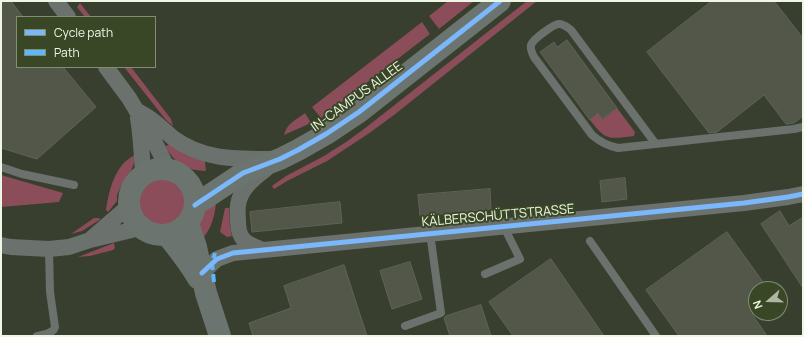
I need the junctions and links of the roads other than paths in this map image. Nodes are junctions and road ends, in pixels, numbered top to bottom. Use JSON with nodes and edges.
{"nodes":[{"id":1,"x":56,"y":1,"type":"edge"},
{"id":2,"x":500,"y":1,"type":"edge"},
{"id":3,"x":67,"y":16,"type":"edge"},
{"id":4,"x":107,"y":68,"type":"edge"},
{"id":5,"x":136,"y":110,"type":"junction"},
{"id":6,"x":803,"y":127,"type":"edge"},
{"id":7,"x":655,"y":143,"type":"junction"},
{"id":8,"x":280,"y":159,"type":"junction"},
{"id":9,"x":1,"y":167,"type":"edge"},
{"id":10,"x":243,"y":173,"type":"junction"},
{"id":11,"x":177,"y":174,"type":"junction"},
{"id":12,"x":143,"y":175,"type":"junction"},
{"id":13,"x":74,"y":185,"type":"dead end"},
{"id":14,"x":803,"y":194,"type":"edge"},
{"id":15,"x":129,"y":206,"type":"junction"},
{"id":16,"x":191,"y":214,"type":"junction"},
{"id":17,"x":504,"y":227,"type":"junction"},
{"id":18,"x":140,"y":228,"type":"junction"},
{"id":19,"x":430,"y":234,"type":"junction"},
{"id":20,"x":167,"y":235,"type":"junction"},
{"id":21,"x":90,"y":240,"type":"junction"},
{"id":22,"x":590,"y":241,"type":"dead end"},
{"id":23,"x":1,"y":245,"type":"edge"},
{"id":24,"x":49,"y":249,"type":"junction"},
{"id":25,"x":262,"y":250,"type":"junction"},
{"id":26,"x":485,"y":274,"type":"dead end"},
{"id":27,"x":204,"y":283,"type":"junction"},
{"id":28,"x":405,"y":326,"type":"dead end"},
{"id":29,"x":37,"y":336,"type":"edge"},
{"id":30,"x":220,"y":336,"type":"edge"},
{"id":31,"x":656,"y":336,"type":"edge"}],
"edges":[{"from":1,"to":3,"type":"street"},
{"from":2,"to":8,"type":"street","name":"IN-CAMPUS ALLEE"},
{"from":4,"to":5,"type":"street"},
{"from":5,"to":8,"type":"street"},
{"from":5,"to":11,"type":"street"},
{"from":5,"to":12,"type":"street"},
{"from":6,"to":7,"type":"lane"},
{"from":7,"to":7,"type":"lane"},
{"from":8,"to":10,"type":"street","name":"IN-CAMPUS ALLEE"},
{"from":8,"to":25,"type":"street"},
{"from":9,"to":13,"type":"lane"},
{"from":10,"to":11,"type":"street","name":"IN-CAMPUS ALLEE"},
{"from":10,"to":16,"type":"street","name":"IN-CAMPUS ALLEE"},
{"from":11,"to":12,"type":"street"},
{"from":11,"to":16,"type":"street"},
{"from":12,"to":15,"type":"street"},
{"from":14,"to":17,"type":"street","name":"KÄLBERSCHÜTTSTRASSE"},
{"from":15,"to":18,"type":"street"},
{"from":15,"to":21,"type":"street"},
{"from":16,"to":20,"type":"street"},
{"from":16,"to":27,"type":"street"},
{"from":17,"to":19,"type":"street","name":"KÄLBERSCHÜTTSTRASSE"},
{"from":17,"to":26,"type":"lane"},
{"from":18,"to":20,"type":"street"},
{"from":18,"to":21,"type":"street"},
{"from":19,"to":25,"type":"street","name":"KÄLBERSCHÜTTSTRASSE"},
{"from":19,"to":28,"type":"lane"},
{"from":20,"to":27,"type":"street"},
{"from":21,"to":24,"type":"street"},
{"from":22,"to":31,"type":"lane"},
{"from":23,"to":24,"type":"street"},
{"from":24,"to":29,"type":"lane"},
{"from":25,"to":27,"type":"street","name":"KÄLBERSCHÜTTSTRASSE"},
{"from":27,"to":30,"type":"street"}]}
